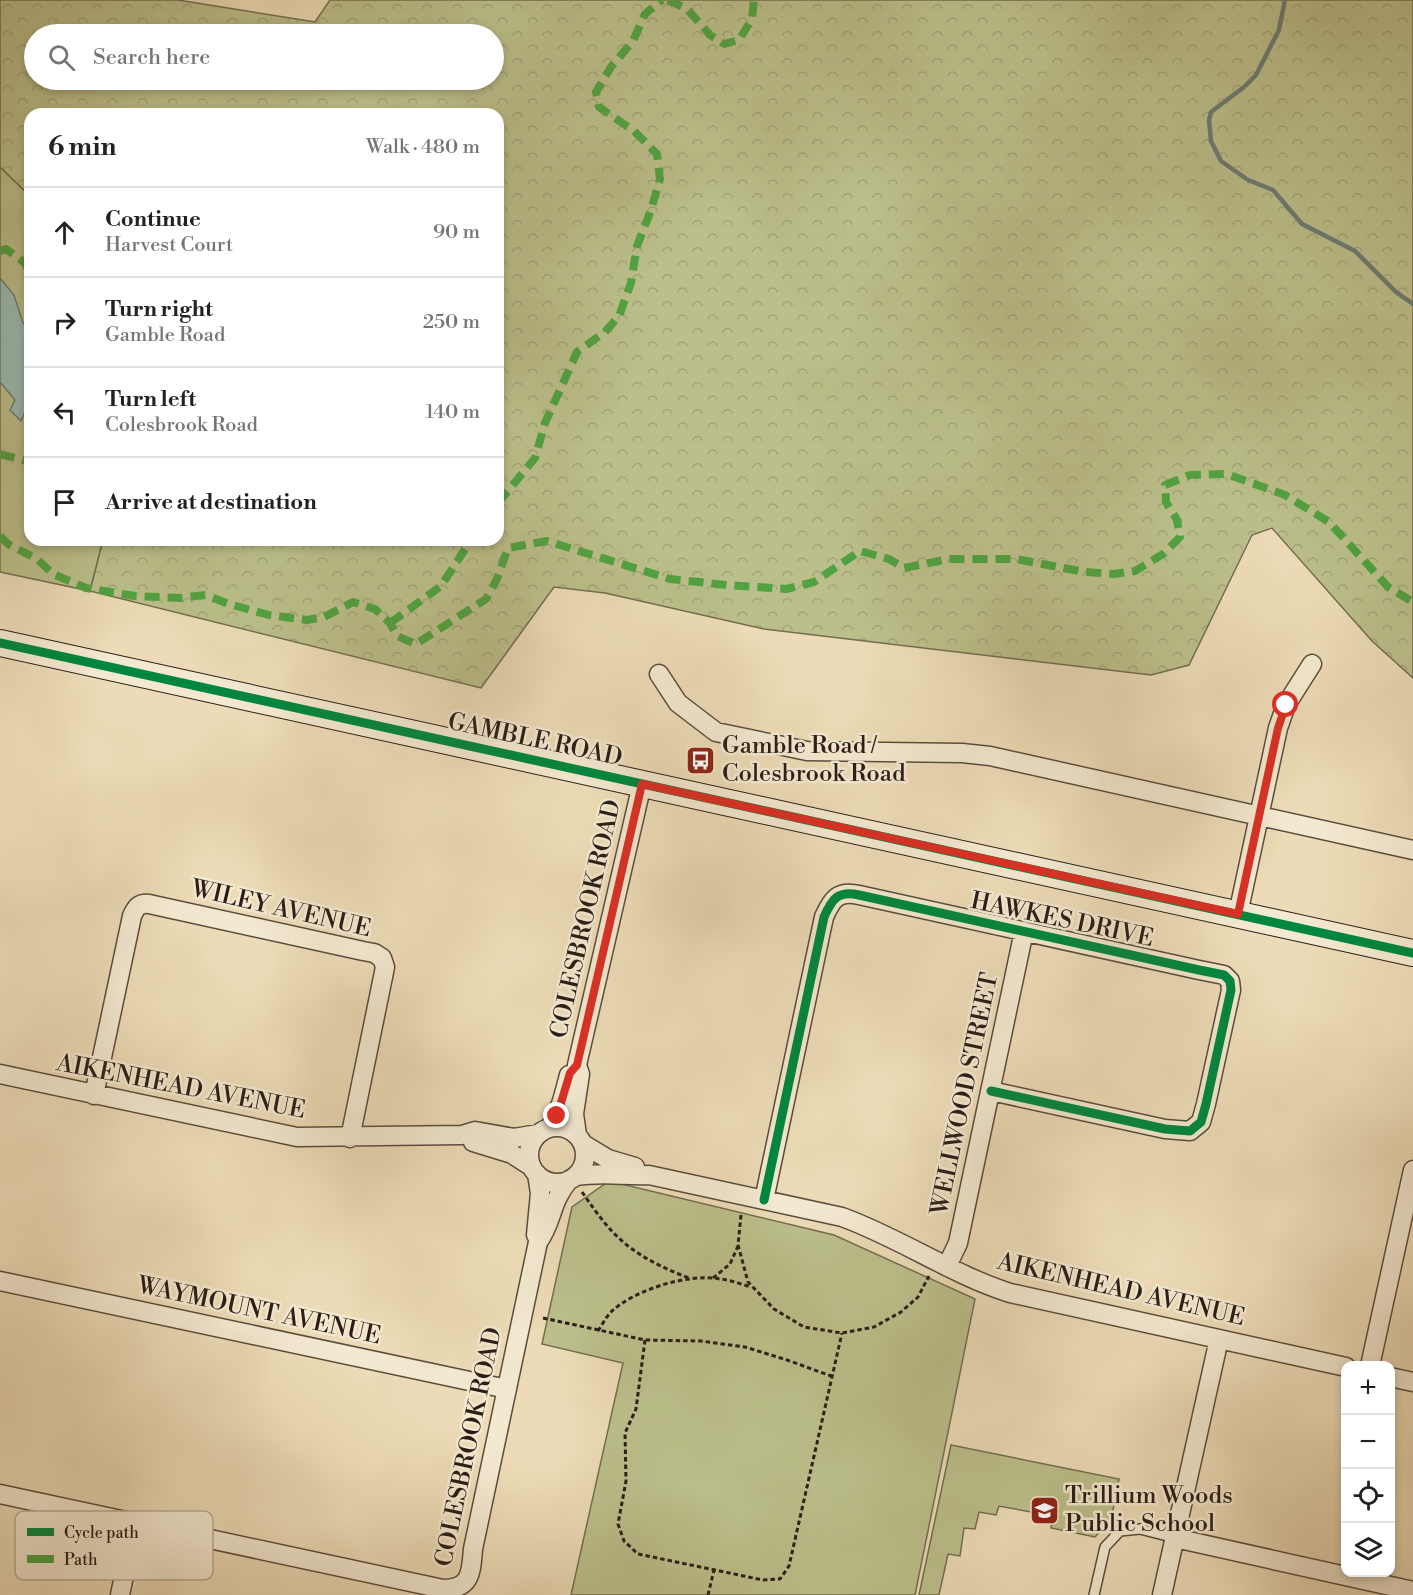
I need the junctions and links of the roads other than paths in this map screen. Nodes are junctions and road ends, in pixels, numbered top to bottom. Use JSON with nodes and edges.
{"nodes":[{"id":1,"x":0,"y":643,"type":"edge"},
{"id":2,"x":1312,"y":664,"type":"dead end"},
{"id":3,"x":658,"y":675,"type":"dead end"},
{"id":4,"x":642,"y":784,"type":"junction"},
{"id":5,"x":1258,"y":816,"type":"junction"},
{"id":6,"x":1413,"y":850,"type":"edge"},
{"id":7,"x":1238,"y":914,"type":"junction"},
{"id":8,"x":1024,"y":931,"type":"junction"},
{"id":9,"x":1413,"y":952,"type":"edge"},
{"id":10,"x":577,"y":1065,"type":"junction"},
{"id":11,"x":0,"y":1074,"type":"edge"},
{"id":12,"x":991,"y":1091,"type":"junction"},
{"id":13,"x":94,"y":1095,"type":"junction"},
{"id":14,"x":544,"y":1131,"type":"junction"},
{"id":15,"x":462,"y":1135,"type":"junction"},
{"id":16,"x":350,"y":1138,"type":"junction"},
{"id":17,"x":580,"y":1139,"type":"junction"},
{"id":18,"x":1413,"y":1170,"type":"edge"},
{"id":19,"x":534,"y":1171,"type":"junction"},
{"id":20,"x":649,"y":1175,"type":"junction"},
{"id":21,"x":575,"y":1182,"type":"junction"},
{"id":22,"x":764,"y":1200,"type":"junction"},
{"id":23,"x":538,"y":1242,"type":"junction"},
{"id":24,"x":939,"y":1268,"type":"junction"},
{"id":25,"x":0,"y":1281,"type":"edge"},
{"id":26,"x":1219,"y":1339,"type":"junction"},
{"id":27,"x":1371,"y":1361,"type":"edge"},
{"id":28,"x":1341,"y":1366,"type":"edge"},
{"id":29,"x":1395,"y":1378,"type":"edge"},
{"id":30,"x":1413,"y":1382,"type":"edge"},
{"id":31,"x":507,"y":1389,"type":"junction"},
{"id":32,"x":0,"y":1494,"type":"edge"},
{"id":33,"x":79,"y":1511,"type":"edge"},
{"id":34,"x":1175,"y":1538,"type":"junction"},
{"id":35,"x":213,"y":1540,"type":"edge"},
{"id":36,"x":123,"y":1580,"type":"edge"},
{"id":37,"x":1413,"y":1591,"type":"edge"},
{"id":38,"x":120,"y":1595,"type":"edge"},
{"id":39,"x":1094,"y":1595,"type":"edge"},
{"id":40,"x":1162,"y":1595,"type":"edge"}],
"edges":[{"from":1,"to":4,"type":"main road","name":"GAMBLE ROAD"},
{"from":2,"to":5,"type":"street"},
{"from":3,"to":5,"type":"street"},
{"from":4,"to":7,"type":"main road","name":"GAMBLE ROAD"},
{"from":4,"to":10,"type":"street","name":"COLESBROOK ROAD"},
{"from":5,"to":6,"type":"street"},
{"from":5,"to":7,"type":"street"},
{"from":7,"to":9,"type":"main road","name":"GAMBLE ROAD"},
{"from":8,"to":12,"type":"street","name":"WELLWOOD STREET"},
{"from":8,"to":12,"type":"street","name":"HAWKES DRIVE"},
{"from":8,"to":22,"type":"street","name":"HAWKES DRIVE"},
{"from":10,"to":14,"type":"street","name":"COLESBROOK ROAD"},
{"from":10,"to":17,"type":"street","name":"COLESBROOK ROAD"},
{"from":11,"to":13,"type":"street","name":"AIKENHEAD AVENUE"},
{"from":12,"to":24,"type":"street","name":"WELLWOOD STREET"},
{"from":13,"to":16,"type":"street","name":"AIKENHEAD AVENUE"},
{"from":13,"to":16,"type":"street","name":"WILEY AVENUE"},
{"from":14,"to":15,"type":"street","name":"AIKENHEAD AVENUE"},
{"from":14,"to":17,"type":"street"},
{"from":14,"to":19,"type":"street"},
{"from":15,"to":16,"type":"street","name":"AIKENHEAD AVENUE"},
{"from":15,"to":19,"type":"street","name":"AIKENHEAD AVENUE"},
{"from":17,"to":20,"type":"street","name":"AIKENHEAD AVENUE"},
{"from":17,"to":21,"type":"street"},
{"from":18,"to":27,"type":"street"},
{"from":19,"to":21,"type":"street"},
{"from":19,"to":23,"type":"street","name":"COLESBROOK ROAD"},
{"from":20,"to":21,"type":"street","name":"AIKENHEAD AVENUE"},
{"from":20,"to":22,"type":"street","name":"AIKENHEAD AVENUE"},
{"from":21,"to":23,"type":"street","name":"COLESBROOK ROAD"},
{"from":22,"to":24,"type":"street","name":"AIKENHEAD AVENUE"},
{"from":23,"to":31,"type":"street","name":"COLESBROOK ROAD"},
{"from":24,"to":26,"type":"street","name":"AIKENHEAD AVENUE"},
{"from":25,"to":31,"type":"street","name":"WAYMOUNT AVENUE"},
{"from":26,"to":28,"type":"street","name":"AIKENHEAD AVENUE"},
{"from":26,"to":34,"type":"street"},
{"from":29,"to":30,"type":"street"},
{"from":31,"to":35,"type":"street","name":"COLESBROOK ROAD"},
{"from":32,"to":33,"type":"street","name":"COLESBROOK ROAD"},
{"from":34,"to":37,"type":"street"},
{"from":34,"to":39,"type":"lane"},
{"from":34,"to":40,"type":"street"},
{"from":36,"to":38,"type":"street"}]}
